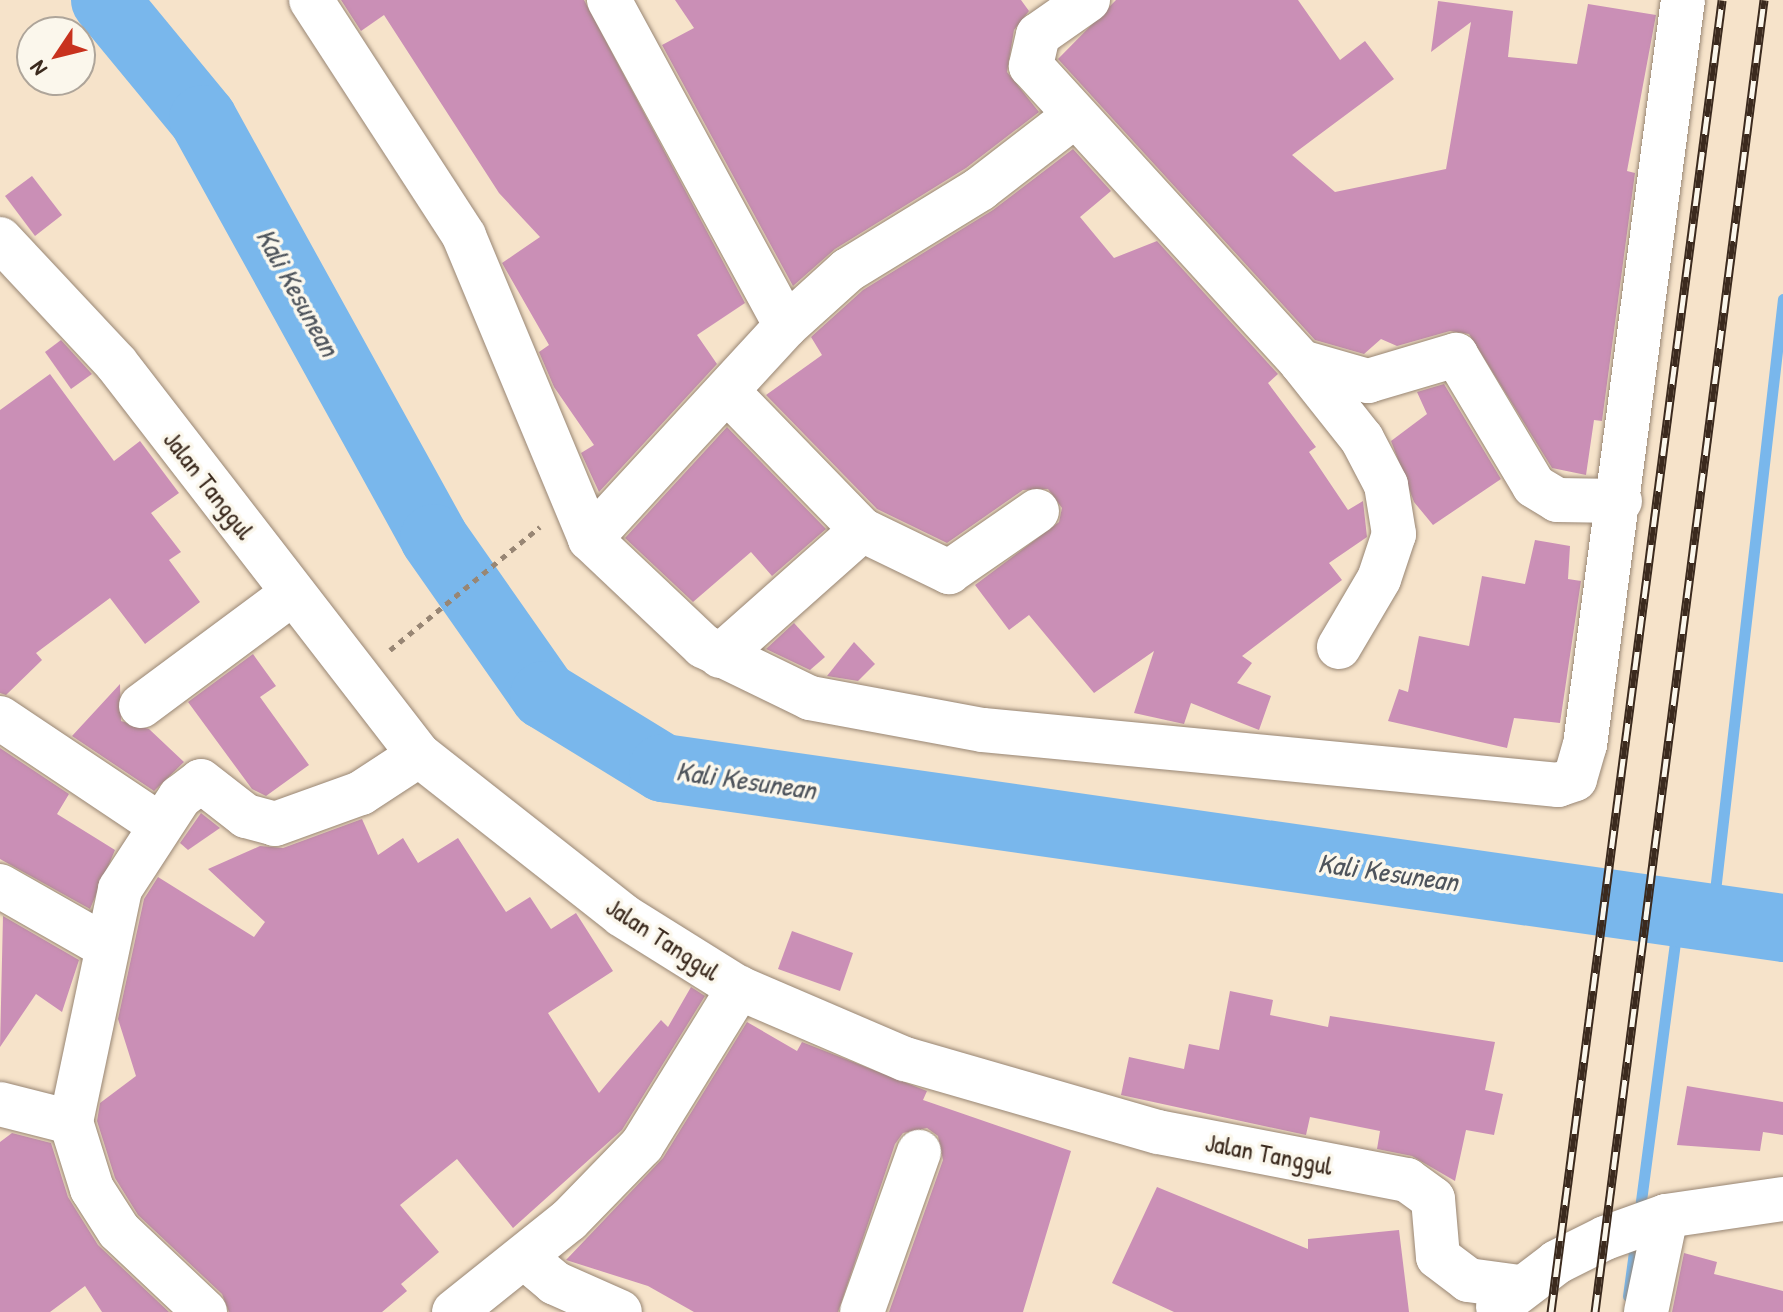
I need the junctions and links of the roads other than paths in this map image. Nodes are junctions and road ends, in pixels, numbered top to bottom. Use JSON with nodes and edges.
{"nodes":[{"id":1,"x":311,"y":0,"type":"edge"},
{"id":2,"x":609,"y":0,"type":"edge"},
{"id":3,"x":1088,"y":0,"type":"edge"},
{"id":4,"x":1683,"y":0,"type":"edge"},
{"id":5,"x":1073,"y":117,"type":"junction"},
{"id":6,"x":0,"y":239,"type":"edge"},
{"id":7,"x":786,"y":326,"type":"junction"},
{"id":8,"x":1301,"y":362,"type":"junction"},
{"id":9,"x":728,"y":392,"type":"junction"},
{"id":10,"x":1620,"y":501,"type":"junction"},
{"id":11,"x":1037,"y":511,"type":"dead end"},
{"id":12,"x":862,"y":530,"type":"junction"},
{"id":13,"x":590,"y":539,"type":"junction"},
{"id":14,"x":292,"y":594,"type":"junction"},
{"id":15,"x":1339,"y":647,"type":"dead end"},
{"id":16,"x":720,"y":656,"type":"junction"},
{"id":17,"x":141,"y":706,"type":"dead end"},
{"id":18,"x":0,"y":718,"type":"edge"},
{"id":19,"x":419,"y":755,"type":"junction"},
{"id":20,"x":160,"y":825,"type":"junction"},
{"id":21,"x":0,"y":886,"type":"edge"},
{"id":22,"x":105,"y":946,"type":"junction"},
{"id":23,"x":739,"y":988,"type":"junction"},
{"id":24,"x":0,"y":1104,"type":"edge"},
{"id":25,"x":71,"y":1122,"type":"junction"},
{"id":26,"x":919,"y":1152,"type":"dead end"},
{"id":27,"x":1783,"y":1199,"type":"edge"},
{"id":28,"x":1661,"y":1218,"type":"junction"},
{"id":29,"x":524,"y":1257,"type":"junction"},
{"id":30,"x":1506,"y":1299,"type":"edge"},
{"id":31,"x":205,"y":1312,"type":"edge"},
{"id":32,"x":454,"y":1312,"type":"edge"},
{"id":33,"x":620,"y":1312,"type":"edge"},
{"id":34,"x":862,"y":1312,"type":"edge"},
{"id":35,"x":1646,"y":1312,"type":"edge"}],
"edges":[{"from":1,"to":13,"type":"street"},
{"from":2,"to":7,"type":"street"},
{"from":3,"to":5,"type":"street"},
{"from":4,"to":10,"type":"street"},
{"from":5,"to":7,"type":"street"},
{"from":5,"to":8,"type":"street"},
{"from":6,"to":14,"type":"street","name":"Jalan Tanggul"},
{"from":7,"to":9,"type":"street"},
{"from":8,"to":10,"type":"street"},
{"from":8,"to":15,"type":"street"},
{"from":9,"to":12,"type":"street"},
{"from":9,"to":13,"type":"street"},
{"from":10,"to":16,"type":"street"},
{"from":11,"to":12,"type":"street"},
{"from":12,"to":16,"type":"street"},
{"from":13,"to":16,"type":"street"},
{"from":14,"to":17,"type":"street"},
{"from":14,"to":19,"type":"street","name":"Jalan Tanggul"},
{"from":18,"to":20,"type":"street"},
{"from":19,"to":20,"type":"street"},
{"from":19,"to":23,"type":"street","name":"Jalan Tanggul"},
{"from":20,"to":22,"type":"street"},
{"from":21,"to":22,"type":"street"},
{"from":22,"to":25,"type":"street"},
{"from":23,"to":29,"type":"street"},
{"from":23,"to":30,"type":"street","name":"Jalan Tanggul"},
{"from":24,"to":25,"type":"street"},
{"from":25,"to":31,"type":"street"},
{"from":26,"to":34,"type":"street"},
{"from":27,"to":28,"type":"street"},
{"from":28,"to":30,"type":"street"},
{"from":28,"to":35,"type":"street"},
{"from":29,"to":32,"type":"street"},
{"from":29,"to":33,"type":"street"}]}
